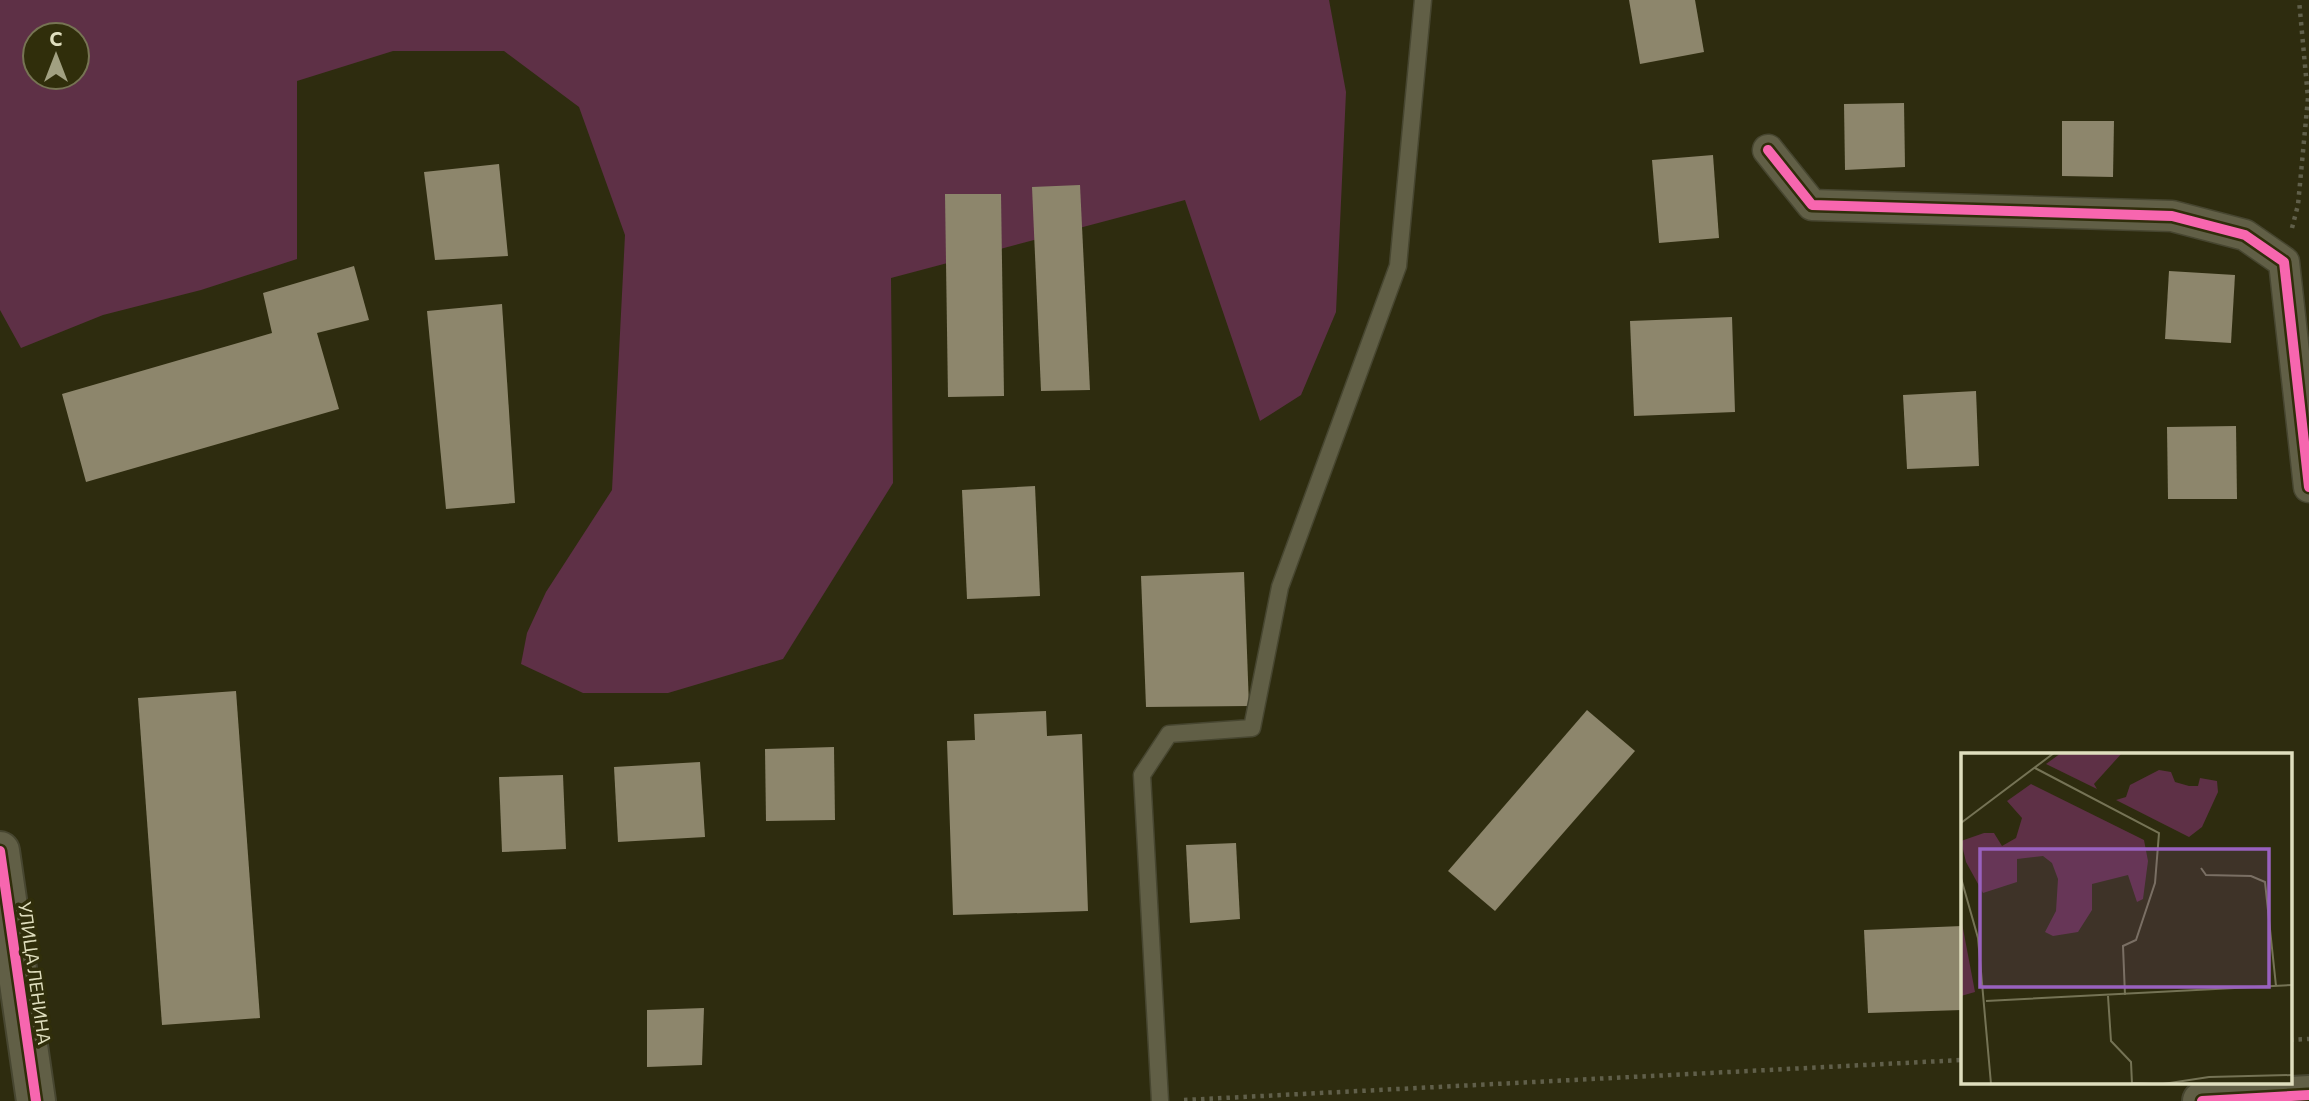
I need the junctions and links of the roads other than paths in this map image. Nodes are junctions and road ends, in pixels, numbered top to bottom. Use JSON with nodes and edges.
{"nodes":[{"id":1,"x":1423,"y":0,"type":"edge"},
{"id":2,"x":1768,"y":150,"type":"dead end"},
{"id":3,"x":2309,"y":487,"type":"edge"},
{"id":4,"x":0,"y":851,"type":"edge"},
{"id":5,"x":2309,"y":1095,"type":"edge"},
{"id":6,"x":36,"y":1101,"type":"edge"},
{"id":7,"x":1160,"y":1101,"type":"edge"},
{"id":8,"x":2203,"y":1101,"type":"edge"}],
"edges":[{"from":1,"to":7,"type":"lane"},
{"from":2,"to":3,"type":"street"},
{"from":4,"to":6,"type":"street","name":"УЛИЦА ЛЕНИНА"},
{"from":5,"to":8,"type":"street"}]}
